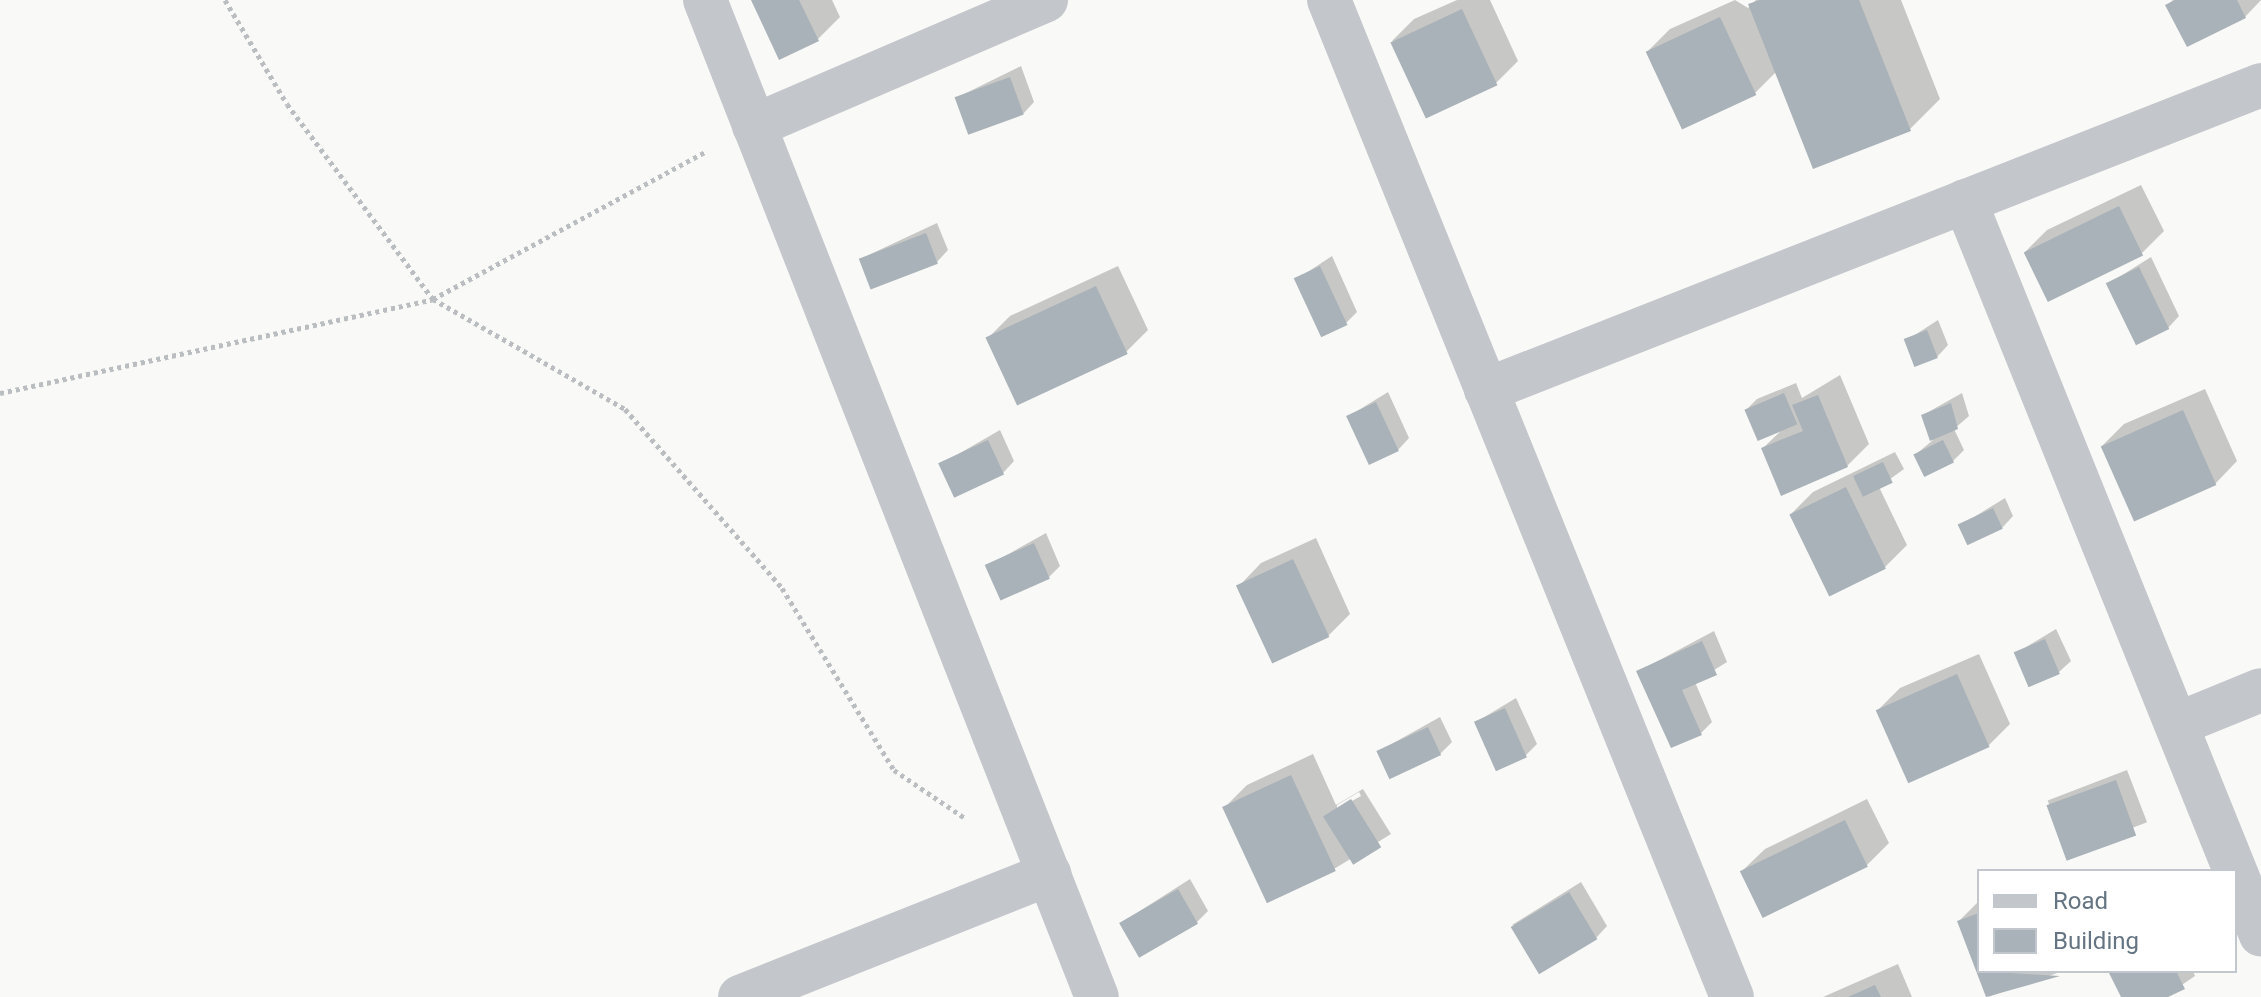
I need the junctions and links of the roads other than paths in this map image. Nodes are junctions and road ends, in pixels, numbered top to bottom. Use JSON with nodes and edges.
{"nodes":[{"id":1,"x":705,"y":0,"type":"edge"},
{"id":2,"x":1046,"y":0,"type":"edge"},
{"id":3,"x":1329,"y":0,"type":"edge"},
{"id":4,"x":2261,"y":85,"type":"edge"},
{"id":5,"x":754,"y":126,"type":"junction"},
{"id":6,"x":1965,"y":201,"type":"junction"},
{"id":7,"x":1486,"y":390,"type":"junction"},
{"id":8,"x":2261,"y":690,"type":"edge"},
{"id":9,"x":2180,"y":723,"type":"junction"},
{"id":10,"x":2236,"y":869,"type":"edge"},
{"id":11,"x":2237,"y":872,"type":"edge"},
{"id":12,"x":1049,"y":874,"type":"junction"},
{"id":13,"x":2261,"y":935,"type":"edge"},
{"id":14,"x":740,"y":997,"type":"edge"},
{"id":15,"x":1097,"y":997,"type":"edge"},
{"id":16,"x":1732,"y":997,"type":"edge"}],
"edges":[{"from":1,"to":5,"type":"street"},
{"from":2,"to":5,"type":"street"},
{"from":3,"to":7,"type":"street"},
{"from":4,"to":6,"type":"street"},
{"from":5,"to":12,"type":"street"},
{"from":6,"to":7,"type":"street"},
{"from":6,"to":9,"type":"street"},
{"from":7,"to":16,"type":"street"},
{"from":8,"to":9,"type":"street"},
{"from":9,"to":10,"type":"street"},
{"from":11,"to":13,"type":"street"},
{"from":12,"to":14,"type":"street"},
{"from":12,"to":15,"type":"street"}]}
